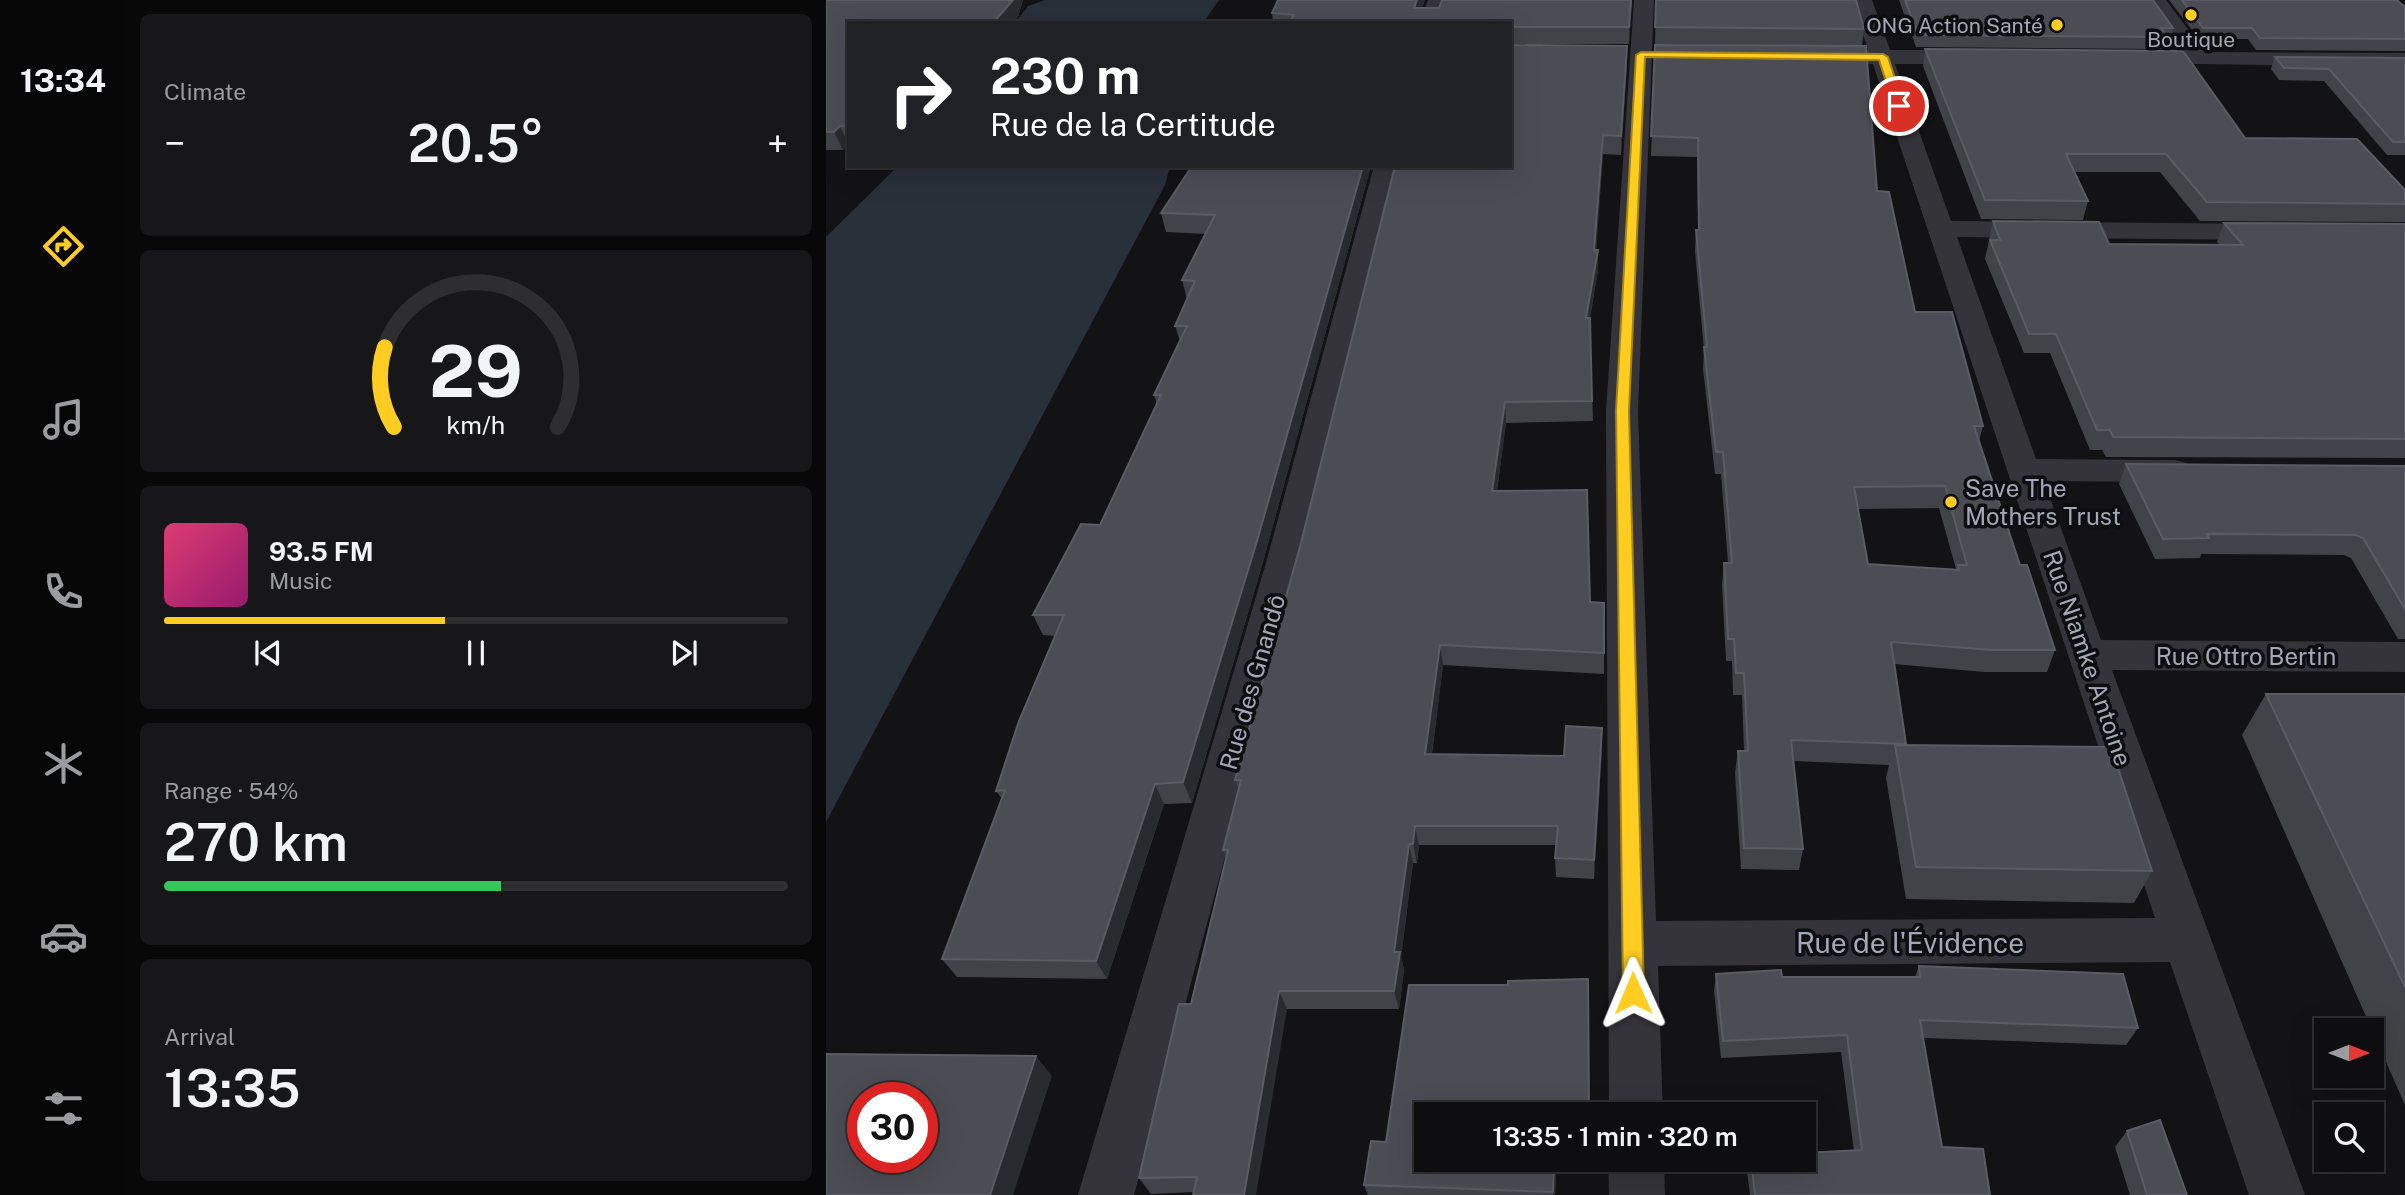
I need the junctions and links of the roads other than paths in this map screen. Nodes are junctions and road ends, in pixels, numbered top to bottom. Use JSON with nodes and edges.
{"nodes":[{"id":1,"x":1437,"y":0,"type":"edge"},
{"id":2,"x":1644,"y":0,"type":"edge"},
{"id":3,"x":1862,"y":0,"type":"edge"},
{"id":4,"x":2155,"y":0,"type":"edge"},
{"id":5,"x":1429,"y":21,"type":"edge"},
{"id":6,"x":1843,"y":57,"type":"edge"},
{"id":7,"x":1883,"y":57,"type":"junction"},
{"id":8,"x":1993,"y":58,"type":"edge"},
{"id":9,"x":2117,"y":58,"type":"edge"},
{"id":10,"x":2200,"y":59,"type":"junction"},
{"id":11,"x":2405,"y":60,"type":"edge"},
{"id":12,"x":1386,"y":168,"type":"edge"},
{"id":13,"x":1940,"y":229,"type":"junction"},
{"id":14,"x":2295,"y":232,"type":"edge"},
{"id":15,"x":2023,"y":470,"type":"junction"},
{"id":16,"x":2200,"y":471,"type":"edge"},
{"id":17,"x":2086,"y":655,"type":"junction"},
{"id":18,"x":2405,"y":657,"type":"edge"},
{"id":19,"x":2189,"y":940,"type":"junction"},
{"id":20,"x":1632,"y":944,"type":"junction"},
{"id":21,"x":1636,"y":1102,"type":"edge"},
{"id":22,"x":1636,"y":1172,"type":"edge"},
{"id":23,"x":1105,"y":1195,"type":"edge"},
{"id":24,"x":1637,"y":1195,"type":"edge"},
{"id":25,"x":2277,"y":1195,"type":"edge"}],
"edges":[{"from":1,"to":5,"type":"street"},
{"from":2,"to":20,"type":"street"},
{"from":3,"to":7,"type":"street","name":"Rue Niamke Antoine"},
{"from":4,"to":10,"type":"street"},
{"from":6,"to":7,"type":"street"},
{"from":7,"to":8,"type":"street"},
{"from":7,"to":13,"type":"street","name":"Rue Niamke Antoine"},
{"from":9,"to":10,"type":"street"},
{"from":10,"to":11,"type":"street"},
{"from":12,"to":23,"type":"street","name":"Rue des Gnandô"},
{"from":13,"to":14,"type":"street"},
{"from":13,"to":15,"type":"street","name":"Rue Niamke Antoine"},
{"from":15,"to":16,"type":"street"},
{"from":15,"to":17,"type":"street","name":"Rue Niamke Antoine"},
{"from":17,"to":18,"type":"street","name":"Rue Ottro Bertin"},
{"from":17,"to":19,"type":"street","name":"Rue Niamke Antoine"},
{"from":19,"to":20,"type":"street","name":"Rue de l'Évidence"},
{"from":19,"to":25,"type":"street","name":"Rue Niamke Antoine"},
{"from":20,"to":21,"type":"street"},
{"from":22,"to":24,"type":"street"}]}
